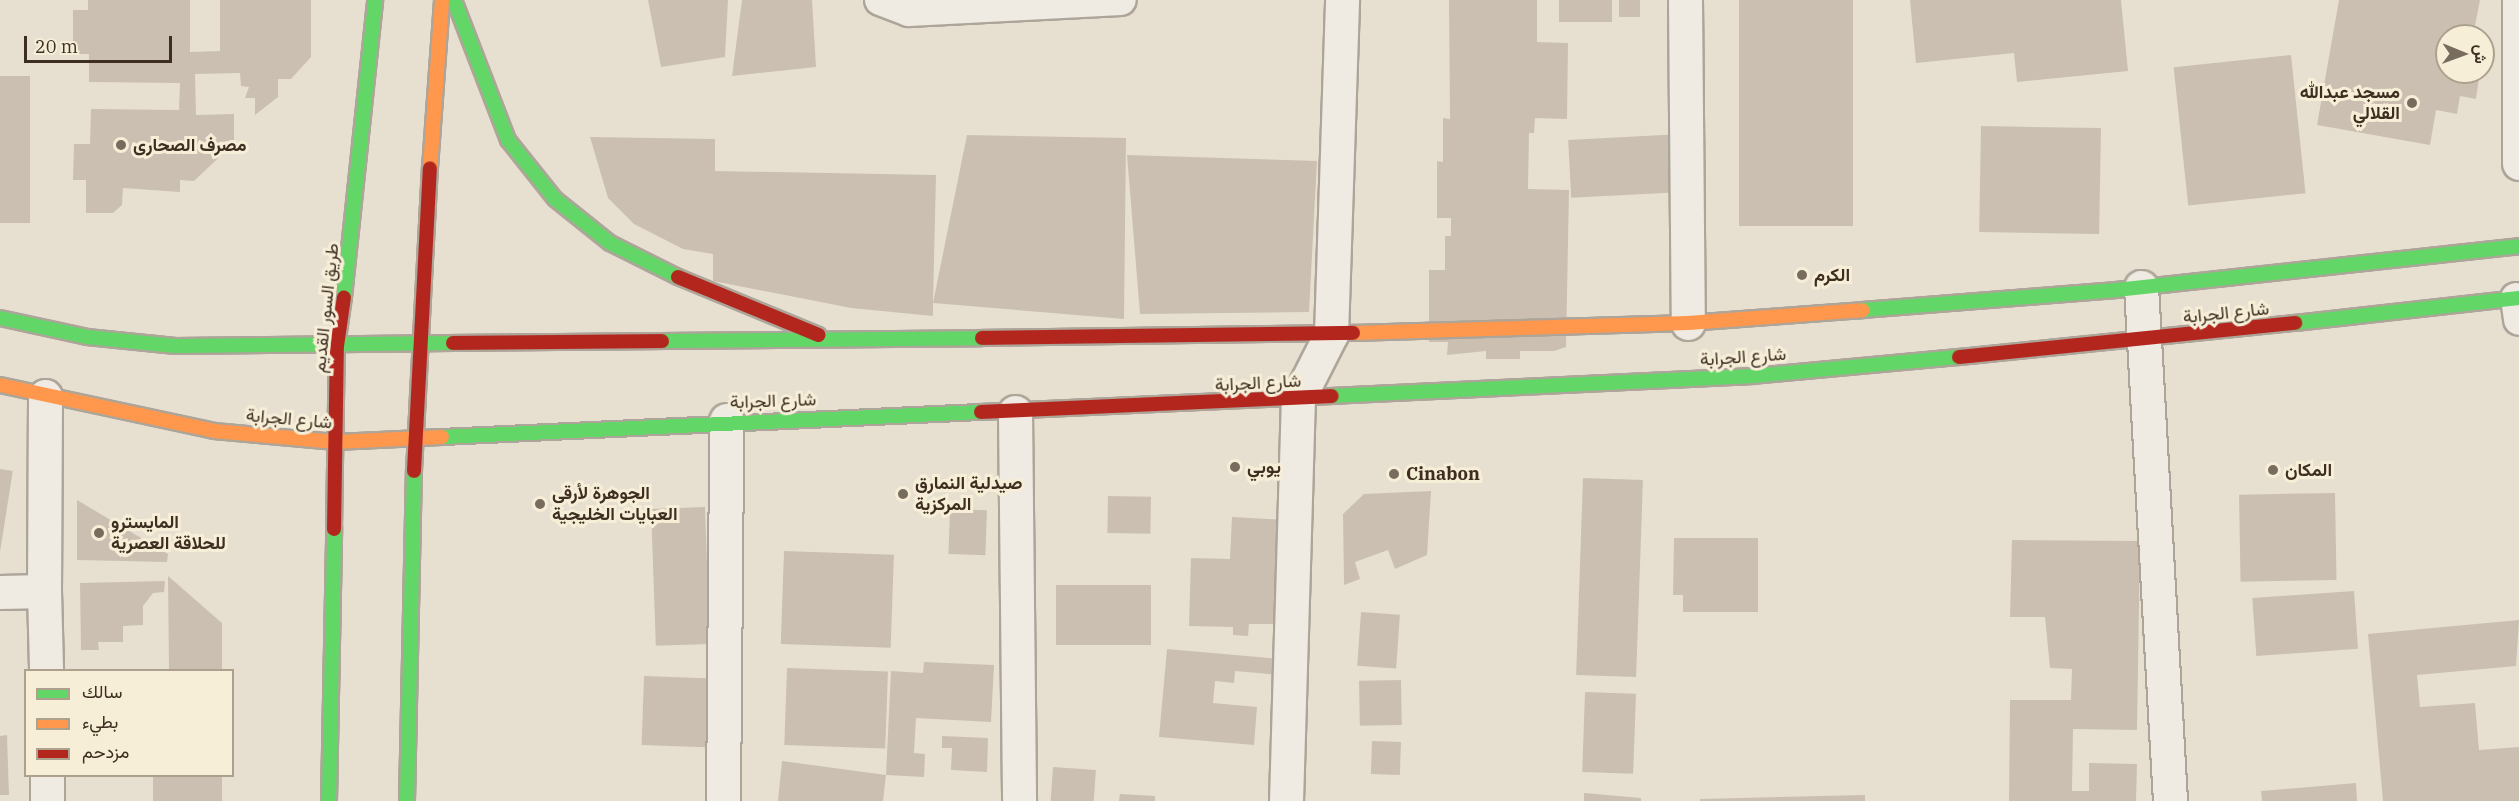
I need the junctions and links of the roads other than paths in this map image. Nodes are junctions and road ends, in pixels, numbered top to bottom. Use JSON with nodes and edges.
{"nodes":[{"id":1,"x":375,"y":0,"type":"edge"},
{"id":2,"x":442,"y":0,"type":"edge"},
{"id":3,"x":454,"y":0,"type":"edge"},
{"id":4,"x":880,"y":0,"type":"edge"},
{"id":5,"x":1120,"y":0,"type":"edge"},
{"id":6,"x":1342,"y":0,"type":"edge"},
{"id":7,"x":1685,"y":0,"type":"edge"},
{"id":8,"x":2519,"y":0,"type":"edge"},
{"id":9,"x":2519,"y":164,"type":"edge"},
{"id":10,"x":2519,"y":246,"type":"edge"},
{"id":11,"x":2141,"y":287,"type":"junction"},
{"id":12,"x":2518,"y":306,"type":"edge"},
{"id":13,"x":0,"y":318,"type":"edge"},
{"id":14,"x":1688,"y":323,"type":"junction"},
{"id":15,"x":1331,"y":334,"type":"junction"},
{"id":16,"x":2146,"y":340,"type":"junction"},
{"id":17,"x":835,"y":342,"type":"junction"},
{"id":18,"x":337,"y":346,"type":"junction"},
{"id":19,"x":417,"y":346,"type":"junction"},
{"id":20,"x":0,"y":385,"type":"edge"},
{"id":21,"x":45,"y":396,"type":"junction"},
{"id":22,"x":1298,"y":399,"type":"junction"},
{"id":23,"x":1016,"y":412,"type":"junction"},
{"id":24,"x":726,"y":420,"type":"junction"},
{"id":25,"x":416,"y":437,"type":"junction"},
{"id":26,"x":336,"y":442,"type":"junction"},
{"id":27,"x":44,"y":591,"type":"junction"},
{"id":28,"x":0,"y":592,"type":"edge"},
{"id":29,"x":45,"y":669,"type":"edge"},
{"id":30,"x":47,"y":777,"type":"edge"},
{"id":31,"x":47,"y":801,"type":"edge"},
{"id":32,"x":329,"y":801,"type":"edge"},
{"id":33,"x":406,"y":801,"type":"edge"},
{"id":34,"x":723,"y":801,"type":"edge"},
{"id":35,"x":1019,"y":801,"type":"edge"},
{"id":36,"x":1286,"y":801,"type":"edge"},
{"id":37,"x":2170,"y":801,"type":"edge"}],
"edges":[{"from":1,"to":18,"type":"main road","name":"طريق السور القديم"},
{"from":2,"to":19,"type":"main road"},
{"from":3,"to":17,"type":"main road"},
{"from":4,"to":5,"type":"lane"},
{"from":6,"to":15,"type":"street"},
{"from":7,"to":14,"type":"street"},
{"from":8,"to":9,"type":"street"},
{"from":10,"to":11,"type":"main road","name":"شارع الجرابة"},
{"from":11,"to":14,"type":"main road","name":"شارع الجرابة"},
{"from":11,"to":16,"type":"street"},
{"from":12,"to":16,"type":"main road","name":"شارع الجرابة"},
{"from":13,"to":18,"type":"main road","name":"شارع الجرابة"},
{"from":14,"to":15,"type":"main road","name":"شارع الجرابة"},
{"from":15,"to":17,"type":"main road","name":"شارع الجرابة"},
{"from":15,"to":22,"type":"street"},
{"from":16,"to":22,"type":"main road","name":"شارع الجرابة"},
{"from":16,"to":37,"type":"street"},
{"from":17,"to":19,"type":"main road","name":"شارع الجرابة"},
{"from":18,"to":19,"type":"main road","name":"شارع الجرابة"},
{"from":18,"to":26,"type":"main road","name":"طريق السور القديم"},
{"from":19,"to":25,"type":"main road"},
{"from":20,"to":21,"type":"main road","name":"شارع الجرابة"},
{"from":21,"to":26,"type":"main road","name":"شارع الجرابة"},
{"from":21,"to":27,"type":"street"},
{"from":22,"to":23,"type":"main road","name":"شارع الجرابة"},
{"from":22,"to":36,"type":"street"},
{"from":23,"to":24,"type":"main road","name":"شارع الجرابة"},
{"from":23,"to":35,"type":"street"},
{"from":24,"to":25,"type":"main road","name":"شارع الجرابة"},
{"from":24,"to":34,"type":"street"},
{"from":25,"to":26,"type":"main road","name":"شارع الجرابة"},
{"from":25,"to":33,"type":"main road"},
{"from":26,"to":32,"type":"main road","name":"طريق السور القديم"},
{"from":27,"to":28,"type":"street"},
{"from":27,"to":29,"type":"street"},
{"from":30,"to":31,"type":"street"}]}
